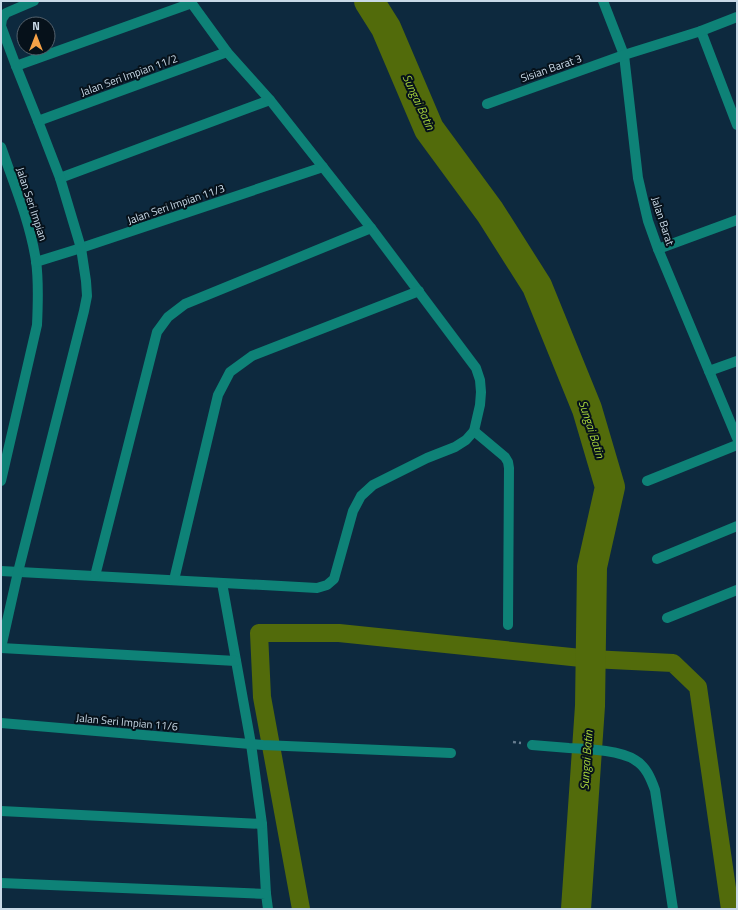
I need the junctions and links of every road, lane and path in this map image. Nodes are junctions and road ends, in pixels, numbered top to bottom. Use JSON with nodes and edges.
{"nodes":[{"id":1,"x":34,"y":1,"type":"edge"},
{"id":2,"x":603,"y":1,"type":"edge"},
{"id":3,"x":191,"y":2,"type":"edge"},
{"id":4,"x":737,"y":18,"type":"edge"},
{"id":5,"x":701,"y":31,"type":"junction"},
{"id":6,"x":227,"y":52,"type":"junction"},
{"id":7,"x":624,"y":56,"type":"junction"},
{"id":8,"x":16,"y":66,"type":"junction"},
{"id":9,"x":270,"y":100,"type":"junction"},
{"id":10,"x":487,"y":104,"type":"dead end"},
{"id":11,"x":38,"y":121,"type":"junction"},
{"id":12,"x":737,"y":126,"type":"edge"},
{"id":13,"x":1,"y":147,"type":"edge"},
{"id":14,"x":323,"y":167,"type":"junction"},
{"id":15,"x":60,"y":178,"type":"junction"},
{"id":16,"x":737,"y":220,"type":"edge"},
{"id":17,"x":371,"y":228,"type":"junction"},
{"id":18,"x":81,"y":248,"type":"junction"},
{"id":19,"x":658,"y":249,"type":"junction"},
{"id":20,"x":36,"y":262,"type":"junction"},
{"id":21,"x":419,"y":291,"type":"junction"},
{"id":22,"x":737,"y":360,"type":"edge"},
{"id":23,"x":709,"y":371,"type":"junction"},
{"id":24,"x":474,"y":432,"type":"junction"},
{"id":25,"x":737,"y":438,"type":"edge"},
{"id":26,"x":737,"y":445,"type":"edge"},
{"id":27,"x":1,"y":481,"type":"edge"},
{"id":28,"x":647,"y":482,"type":"dead end"},
{"id":29,"x":737,"y":526,"type":"edge"},
{"id":30,"x":657,"y":559,"type":"dead end"},
{"id":31,"x":1,"y":571,"type":"edge"},
{"id":32,"x":18,"y":572,"type":"junction"},
{"id":33,"x":95,"y":576,"type":"junction"},
{"id":34,"x":174,"y":580,"type":"junction"},
{"id":35,"x":222,"y":583,"type":"junction"},
{"id":36,"x":737,"y":590,"type":"edge"},
{"id":37,"x":667,"y":618,"type":"dead end"},
{"id":38,"x":508,"y":624,"type":"dead end"},
{"id":39,"x":1,"y":648,"type":"edge"},
{"id":40,"x":236,"y":661,"type":"junction"},
{"id":41,"x":1,"y":723,"type":"edge"},
{"id":42,"x":251,"y":744,"type":"junction"},
{"id":43,"x":532,"y":745,"type":"dead end"},
{"id":44,"x":451,"y":753,"type":"dead end"},
{"id":45,"x":1,"y":811,"type":"edge"},
{"id":46,"x":262,"y":824,"type":"junction"},
{"id":47,"x":1,"y":883,"type":"edge"},
{"id":48,"x":266,"y":894,"type":"junction"},
{"id":49,"x":268,"y":909,"type":"edge"},
{"id":50,"x":672,"y":909,"type":"edge"}],
"edges":[{"from":1,"to":8,"type":"street"},
{"from":2,"to":7,"type":"street","name":"Jalan Barat"},
{"from":3,"to":6,"type":"street"},
{"from":3,"to":8,"type":"street"},
{"from":4,"to":5,"type":"street","name":"Sisian Barat 3"},
{"from":5,"to":7,"type":"street","name":"Sisian Barat 3"},
{"from":5,"to":12,"type":"street"},
{"from":6,"to":9,"type":"street"},
{"from":6,"to":11,"type":"street","name":"Jalan Seri Impian 11/2"},
{"from":7,"to":10,"type":"street","name":"Sisian Barat 3"},
{"from":7,"to":19,"type":"street","name":"Jalan Barat"},
{"from":8,"to":11,"type":"street"},
{"from":9,"to":14,"type":"street"},
{"from":9,"to":15,"type":"street"},
{"from":11,"to":15,"type":"street"},
{"from":13,"to":20,"type":"street","name":"Jalan Seri Impian"},
{"from":14,"to":17,"type":"street"},
{"from":14,"to":18,"type":"street","name":"Jalan Seri Impian 11/3"},
{"from":15,"to":18,"type":"street"},
{"from":16,"to":19,"type":"street"},
{"from":17,"to":21,"type":"street"},
{"from":17,"to":33,"type":"street"},
{"from":18,"to":20,"type":"street","name":"Jalan Seri Impian 11/3"},
{"from":18,"to":32,"type":"street"},
{"from":19,"to":23,"type":"street","name":"Jalan Barat"},
{"from":20,"to":27,"type":"street","name":"Jalan Seri Impian"},
{"from":21,"to":24,"type":"street"},
{"from":21,"to":34,"type":"street"},
{"from":22,"to":23,"type":"street"},
{"from":23,"to":25,"type":"street","name":"Jalan Barat"},
{"from":24,"to":35,"type":"street"},
{"from":24,"to":38,"type":"street"},
{"from":26,"to":28,"type":"street"},
{"from":29,"to":30,"type":"street"},
{"from":31,"to":32,"type":"street"},
{"from":32,"to":33,"type":"street"},
{"from":32,"to":39,"type":"street"},
{"from":33,"to":34,"type":"street"},
{"from":34,"to":35,"type":"street"},
{"from":35,"to":40,"type":"street"},
{"from":36,"to":37,"type":"street"},
{"from":39,"to":40,"type":"street"},
{"from":40,"to":42,"type":"street"},
{"from":41,"to":42,"type":"street","name":"Jalan Seri Impian 11/6"},
{"from":42,"to":44,"type":"street","name":"Jalan Seri Impian 11/6"},
{"from":42,"to":46,"type":"street"},
{"from":43,"to":50,"type":"street"},
{"from":45,"to":46,"type":"street"},
{"from":46,"to":48,"type":"street"},
{"from":47,"to":48,"type":"street"},
{"from":48,"to":49,"type":"street"}]}
